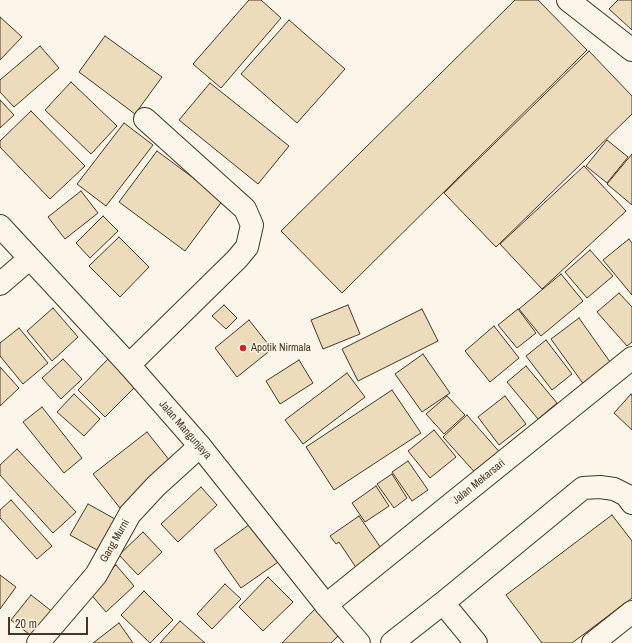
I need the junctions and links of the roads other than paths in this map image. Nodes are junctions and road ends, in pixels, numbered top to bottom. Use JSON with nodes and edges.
{"nodes":[{"id":1,"x":568,"y":0,"type":"edge"},
{"id":2,"x":632,"y":50,"type":"edge"},
{"id":3,"x":145,"y":119,"type":"dead end"},
{"id":4,"x":0,"y":226,"type":"edge"},
{"id":5,"x":29,"y":259,"type":"junction"},
{"id":6,"x":0,"y":284,"type":"edge"},
{"id":7,"x":632,"y":358,"type":"edge"},
{"id":8,"x":129,"y":365,"type":"junction"},
{"id":9,"x":200,"y":446,"type":"junction"},
{"id":10,"x":632,"y":503,"type":"edge"},
{"id":11,"x":444,"y":603,"type":"junction"},
{"id":12,"x":326,"y":605,"type":"junction"},
{"id":13,"x":632,"y":612,"type":"edge"},
{"id":14,"x":38,"y":643,"type":"edge"},
{"id":15,"x":359,"y":643,"type":"edge"},
{"id":16,"x":392,"y":643,"type":"edge"},
{"id":17,"x":476,"y":643,"type":"edge"},
{"id":18,"x":593,"y":643,"type":"edge"}],
"edges":[{"from":1,"to":2,"type":"street"},
{"from":3,"to":8,"type":"street"},
{"from":4,"to":5,"type":"street","name":"Jalan Mangunjaya"},
{"from":5,"to":6,"type":"street"},
{"from":5,"to":8,"type":"street","name":"Jalan Mangunjaya"},
{"from":7,"to":12,"type":"street","name":"Jalan Mekarsari"},
{"from":8,"to":9,"type":"street","name":"Jalan Mangunjaya"},
{"from":9,"to":12,"type":"street","name":"Jalan Mangunjaya"},
{"from":9,"to":14,"type":"street","name":"Gang Murni"},
{"from":10,"to":11,"type":"street"},
{"from":11,"to":16,"type":"street"},
{"from":11,"to":17,"type":"street"},
{"from":12,"to":15,"type":"street","name":"Jalan Mangunjaya"},
{"from":13,"to":18,"type":"street"}]}
